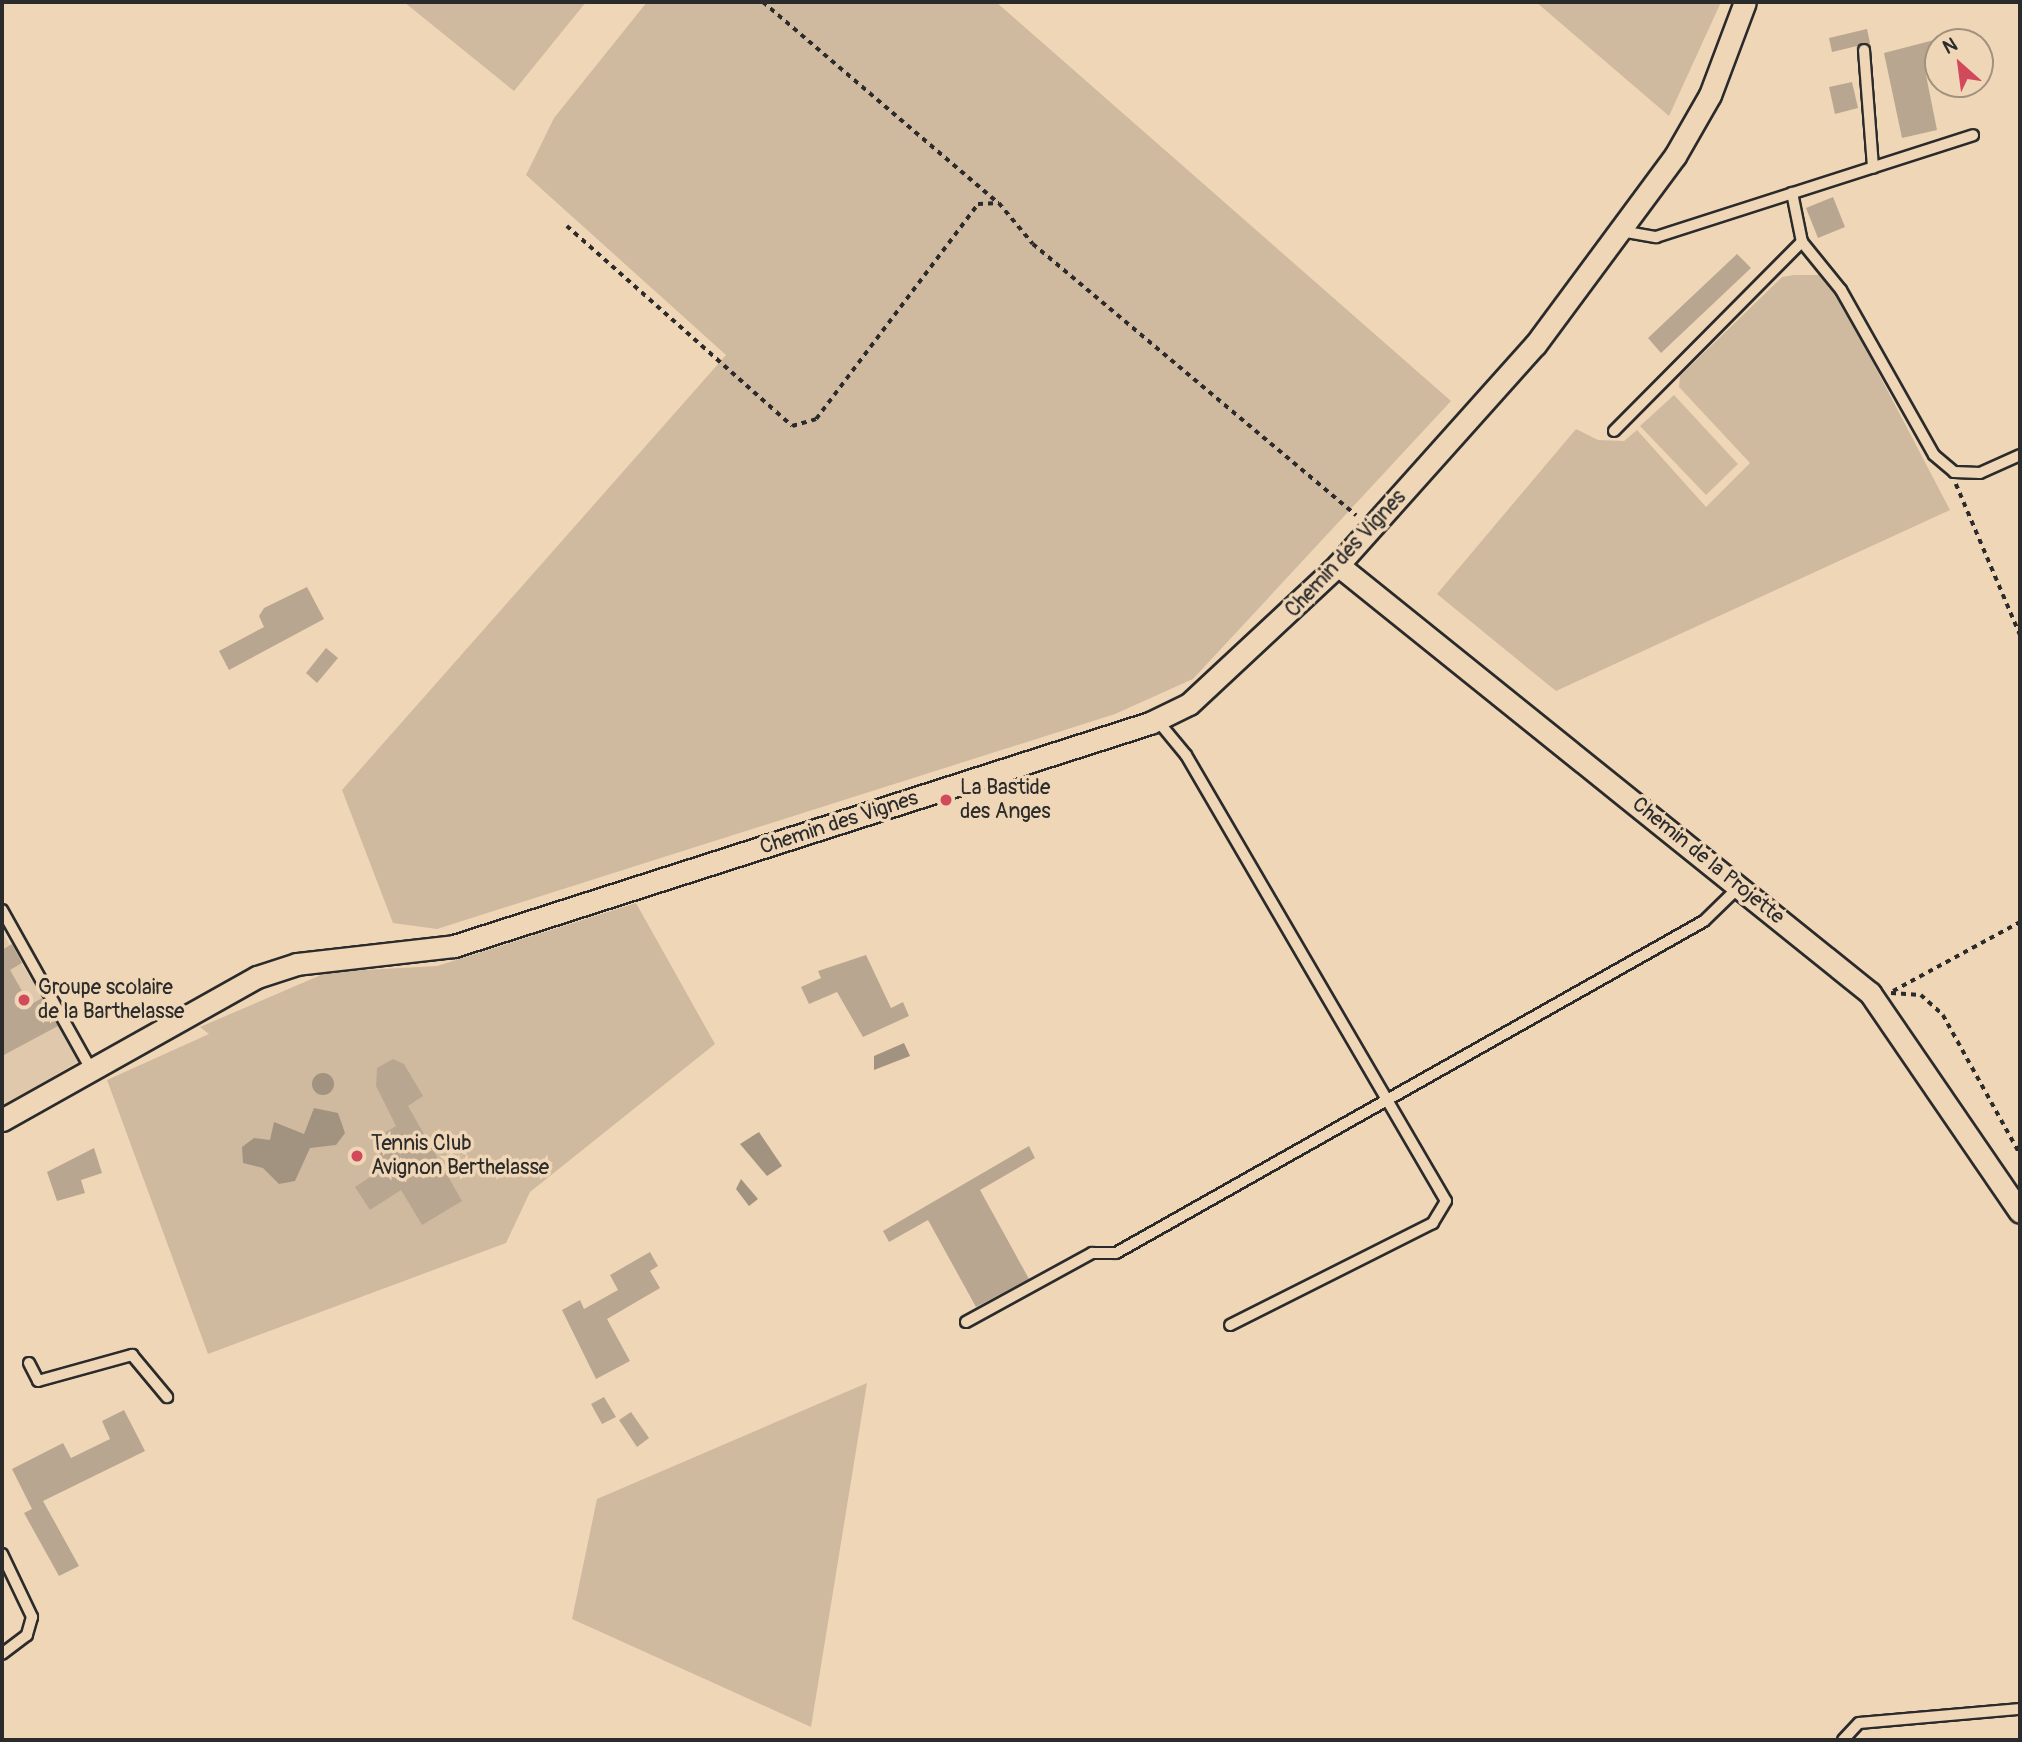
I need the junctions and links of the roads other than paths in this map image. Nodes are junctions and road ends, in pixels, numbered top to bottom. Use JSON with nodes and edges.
{"nodes":[{"id":1,"x":1745,"y":2,"type":"edge"},
{"id":2,"x":1864,"y":50,"type":"dead end"},
{"id":3,"x":1973,"y":135,"type":"dead end"},
{"id":4,"x":1872,"y":168,"type":"junction"},
{"id":5,"x":1792,"y":193,"type":"junction"},
{"id":6,"x":1621,"y":231,"type":"junction"},
{"id":7,"x":1802,"y":243,"type":"junction"},
{"id":8,"x":1614,"y":430,"type":"dead end"},
{"id":9,"x":2020,"y":455,"type":"edge"},
{"id":10,"x":1338,"y":565,"type":"junction"},
{"id":11,"x":1157,"y":720,"type":"junction"},
{"id":12,"x":1740,"y":886,"type":"junction"},
{"id":13,"x":2,"y":910,"type":"edge"},
{"id":14,"x":92,"y":1071,"type":"junction"},
{"id":15,"x":1389,"y":1095,"type":"junction"},
{"id":16,"x":2,"y":1120,"type":"edge"},
{"id":17,"x":2020,"y":1212,"type":"edge"},
{"id":18,"x":966,"y":1322,"type":"dead end"},
{"id":19,"x":1230,"y":1325,"type":"dead end"},
{"id":20,"x":29,"y":1363,"type":"dead end"},
{"id":21,"x":167,"y":1397,"type":"dead end"},
{"id":22,"x":2,"y":1554,"type":"edge"},
{"id":23,"x":2,"y":1654,"type":"edge"},
{"id":24,"x":2020,"y":1709,"type":"edge"},
{"id":25,"x":1843,"y":1740,"type":"edge"}],
"edges":[{"from":1,"to":6,"type":"street","name":"Chemin des Vignes"},
{"from":2,"to":4,"type":"lane"},
{"from":3,"to":4,"type":"lane"},
{"from":4,"to":5,"type":"lane"},
{"from":5,"to":6,"type":"lane"},
{"from":5,"to":7,"type":"lane"},
{"from":6,"to":10,"type":"street","name":"Chemin des Vignes"},
{"from":7,"to":8,"type":"lane"},
{"from":7,"to":9,"type":"lane"},
{"from":10,"to":11,"type":"street","name":"Chemin des Vignes"},
{"from":10,"to":12,"type":"street","name":"Chemin de la Projette"},
{"from":11,"to":14,"type":"street","name":"Chemin des Vignes"},
{"from":11,"to":15,"type":"lane"},
{"from":12,"to":15,"type":"lane"},
{"from":12,"to":17,"type":"street","name":"Chemin de la Projette"},
{"from":13,"to":14,"type":"lane"},
{"from":14,"to":16,"type":"street","name":"Chemin des Vignes"},
{"from":15,"to":18,"type":"lane"},
{"from":15,"to":19,"type":"lane"},
{"from":20,"to":21,"type":"lane"},
{"from":22,"to":23,"type":"lane"},
{"from":24,"to":25,"type":"lane"}]}
